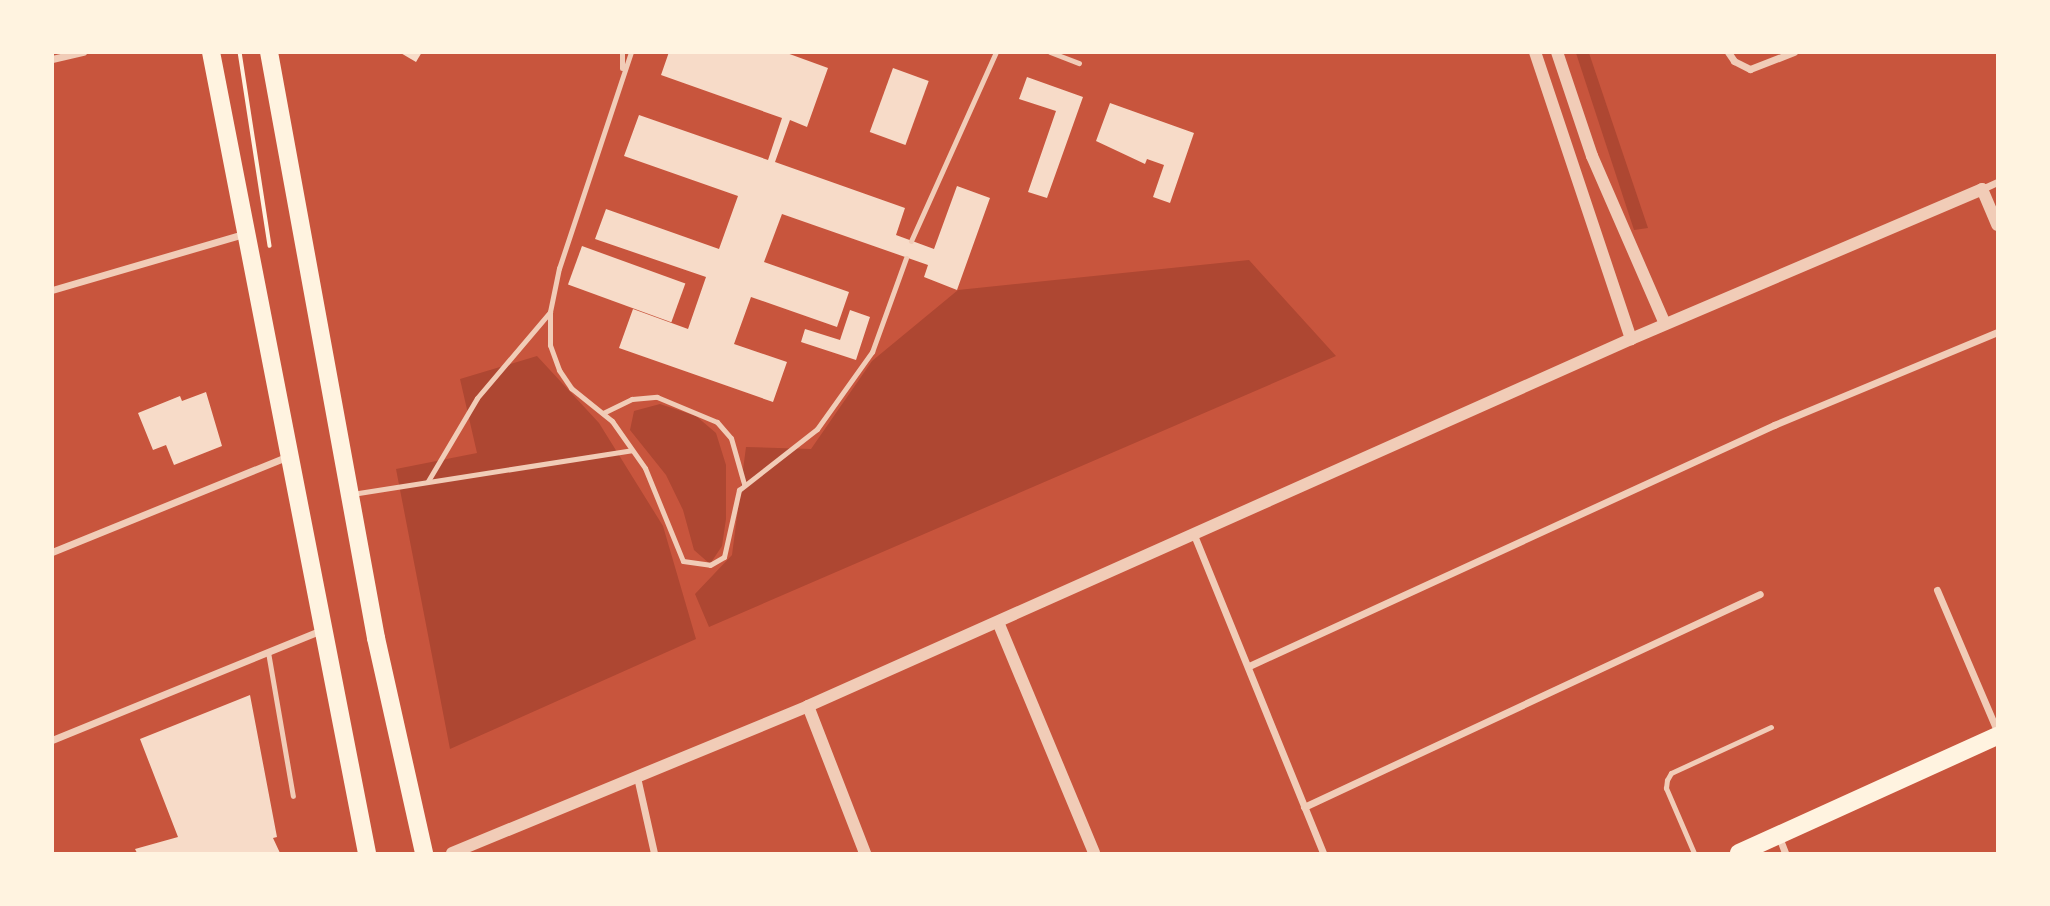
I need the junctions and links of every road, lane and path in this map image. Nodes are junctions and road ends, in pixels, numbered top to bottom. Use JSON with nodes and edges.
{"nodes":[{"id":1,"x":83,"y":52,"type":"edge"},
{"id":2,"x":211,"y":52,"type":"edge"},
{"id":3,"x":269,"y":52,"type":"edge"},
{"id":4,"x":622,"y":52,"type":"edge"},
{"id":5,"x":631,"y":52,"type":"edge"},
{"id":6,"x":996,"y":52,"type":"edge"},
{"id":7,"x":1050,"y":52,"type":"edge"},
{"id":8,"x":1535,"y":52,"type":"edge"},
{"id":9,"x":1558,"y":52,"type":"edge"},
{"id":10,"x":1728,"y":52,"type":"edge"},
{"id":11,"x":1794,"y":52,"type":"edge"},
{"id":12,"x":52,"y":59,"type":"edge"},
{"id":13,"x":1079,"y":63,"type":"dead end"},
{"id":14,"x":621,"y":71,"type":"junction"},
{"id":15,"x":1997,"y":182,"type":"edge"},
{"id":16,"x":1982,"y":189,"type":"junction"},
{"id":17,"x":1997,"y":225,"type":"edge"},
{"id":18,"x":245,"y":234,"type":"junction"},
{"id":19,"x":911,"y":241,"type":"dead end"},
{"id":20,"x":906,"y":258,"type":"dead end"},
{"id":21,"x":52,"y":290,"type":"edge"},
{"id":22,"x":550,"y":312,"type":"junction"},
{"id":23,"x":1665,"y":324,"type":"junction"},
{"id":24,"x":1997,"y":332,"type":"edge"},
{"id":25,"x":1631,"y":338,"type":"junction"},
{"id":26,"x":603,"y":413,"type":"junction"},
{"id":27,"x":632,"y":450,"type":"junction"},
{"id":28,"x":290,"y":456,"type":"junction"},
{"id":29,"x":428,"y":481,"type":"junction"},
{"id":30,"x":744,"y":484,"type":"junction"},
{"id":31,"x":349,"y":494,"type":"junction"},
{"id":32,"x":1194,"y":535,"type":"junction"},
{"id":33,"x":52,"y":552,"type":"edge"},
{"id":34,"x":1937,"y":590,"type":"dead end"},
{"id":35,"x":1760,"y":594,"type":"dead end"},
{"id":36,"x":998,"y":622,"type":"junction"},
{"id":37,"x":324,"y":628,"type":"junction"},
{"id":38,"x":268,"y":652,"type":"junction"},
{"id":39,"x":1250,"y":666,"type":"junction"},
{"id":40,"x":808,"y":706,"type":"junction"},
{"id":41,"x":1771,"y":727,"type":"dead end"},
{"id":42,"x":1997,"y":734,"type":"edge"},
{"id":43,"x":52,"y":740,"type":"edge"},
{"id":44,"x":637,"y":777,"type":"junction"},
{"id":45,"x":293,"y":796,"type":"dead end"},
{"id":46,"x":1304,"y":807,"type":"junction"},
{"id":47,"x":1779,"y":836,"type":"junction"},
{"id":48,"x":367,"y":853,"type":"edge"},
{"id":49,"x":424,"y":853,"type":"edge"},
{"id":50,"x":452,"y":853,"type":"edge"},
{"id":51,"x":653,"y":853,"type":"edge"},
{"id":52,"x":865,"y":853,"type":"edge"},
{"id":53,"x":1094,"y":853,"type":"edge"},
{"id":54,"x":1324,"y":853,"type":"edge"},
{"id":55,"x":1694,"y":853,"type":"edge"},
{"id":56,"x":1740,"y":853,"type":"edge"},
{"id":57,"x":1785,"y":853,"type":"edge"}],
"edges":[{"from":1,"to":12,"type":"street"},
{"from":2,"to":18,"type":"main road"},
{"from":3,"to":31,"type":"main road"},
{"from":4,"to":14,"type":"lane"},
{"from":5,"to":14,"type":"lane"},
{"from":6,"to":19,"type":"lane"},
{"from":7,"to":13,"type":"lane"},
{"from":8,"to":25,"type":"street"},
{"from":9,"to":23,"type":"street"},
{"from":10,"to":11,"type":"street"},
{"from":14,"to":22,"type":"lane"},
{"from":15,"to":16,"type":"street"},
{"from":16,"to":17,"type":"street"},
{"from":16,"to":23,"type":"street"},
{"from":18,"to":21,"type":"street"},
{"from":18,"to":28,"type":"main road"},
{"from":20,"to":30,"type":"lane"},
{"from":22,"to":26,"type":"lane"},
{"from":22,"to":29,"type":"lane"},
{"from":23,"to":25,"type":"street"},
{"from":24,"to":39,"type":"street"},
{"from":25,"to":32,"type":"street"},
{"from":26,"to":27,"type":"lane"},
{"from":26,"to":30,"type":"lane"},
{"from":27,"to":29,"type":"lane"},
{"from":27,"to":30,"type":"lane"},
{"from":28,"to":33,"type":"street"},
{"from":28,"to":37,"type":"main road"},
{"from":29,"to":31,"type":"lane"},
{"from":31,"to":49,"type":"main road"},
{"from":32,"to":36,"type":"street"},
{"from":32,"to":39,"type":"street"},
{"from":34,"to":42,"type":"street"},
{"from":35,"to":46,"type":"street"},
{"from":36,"to":40,"type":"street"},
{"from":36,"to":53,"type":"street"},
{"from":37,"to":38,"type":"street"},
{"from":37,"to":48,"type":"main road"},
{"from":38,"to":43,"type":"street"},
{"from":38,"to":45,"type":"lane"},
{"from":39,"to":46,"type":"street"},
{"from":40,"to":44,"type":"street"},
{"from":40,"to":52,"type":"street"},
{"from":41,"to":55,"type":"lane"},
{"from":42,"to":47,"type":"main road"},
{"from":44,"to":50,"type":"street"},
{"from":44,"to":51,"type":"street"},
{"from":46,"to":54,"type":"street"},
{"from":47,"to":56,"type":"main road"},
{"from":47,"to":57,"type":"street"}]}
